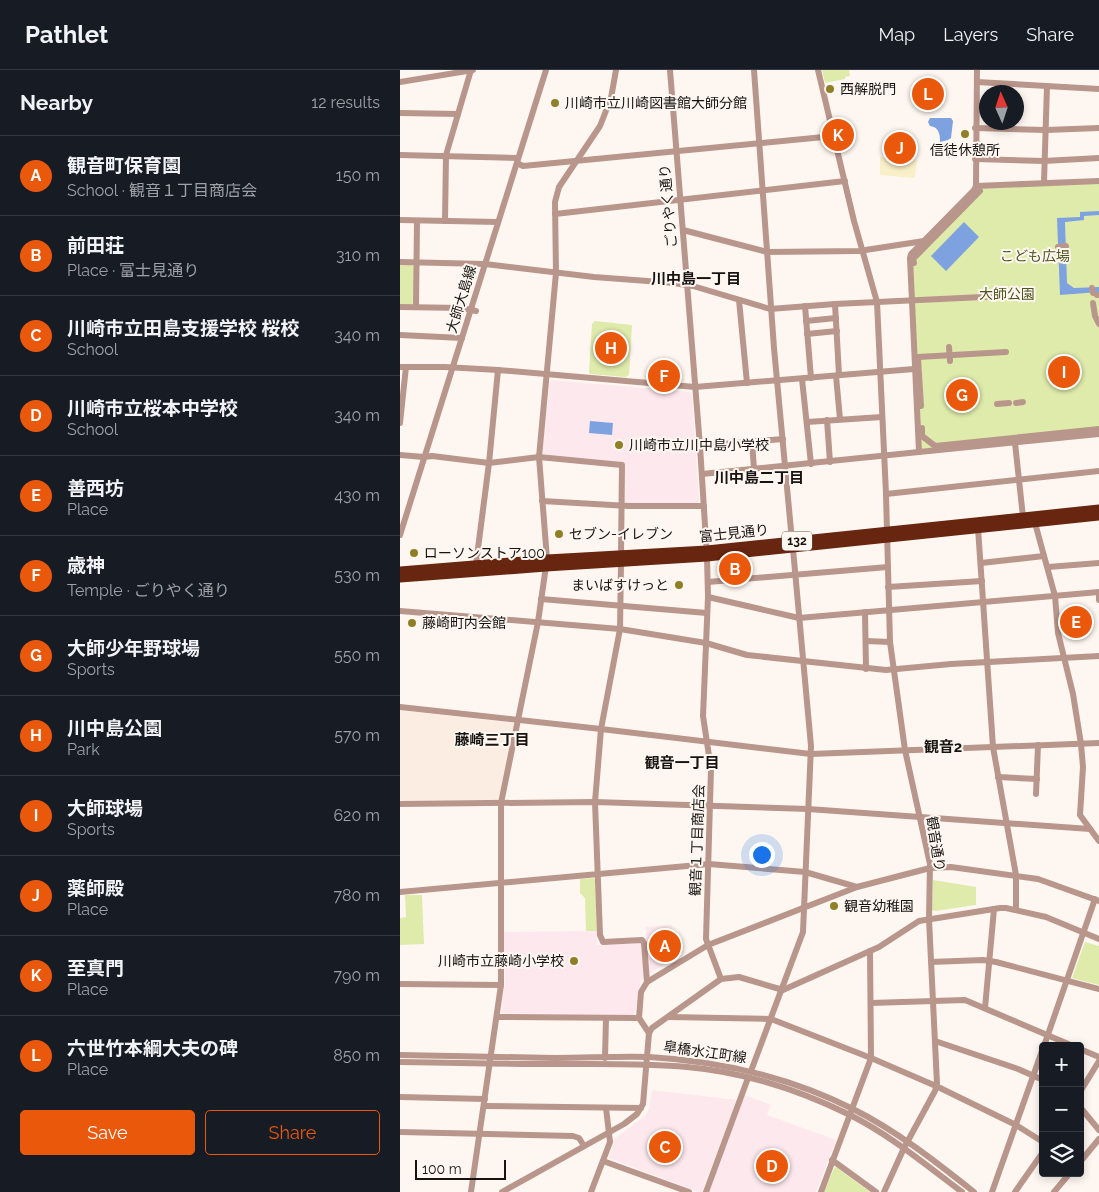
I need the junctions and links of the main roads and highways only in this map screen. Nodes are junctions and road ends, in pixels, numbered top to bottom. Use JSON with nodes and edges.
{"nodes":[{"id":1,"x":1099,"y":509,"type":"edge"},
{"id":2,"x":1099,"y":516,"type":"edge"},
{"id":3,"x":887,"y":534,"type":"junction"},
{"id":4,"x":547,"y":563,"type":"junction"},
{"id":5,"x":400,"y":571,"type":"edge"},
{"id":6,"x":400,"y":578,"type":"edge"}],
"edges":[{"from":1,"to":3,"type":"highway","name":"富士見通り","number":"132"},
{"from":2,"to":3,"type":"highway","name":"富士見通り","number":"132"},
{"from":3,"to":4,"type":"highway","name":"富士見通り","number":"132"},
{"from":4,"to":5,"type":"highway","name":"富士見通り","number":"132"},
{"from":4,"to":6,"type":"highway","name":"富士見通り","number":"132"}]}
